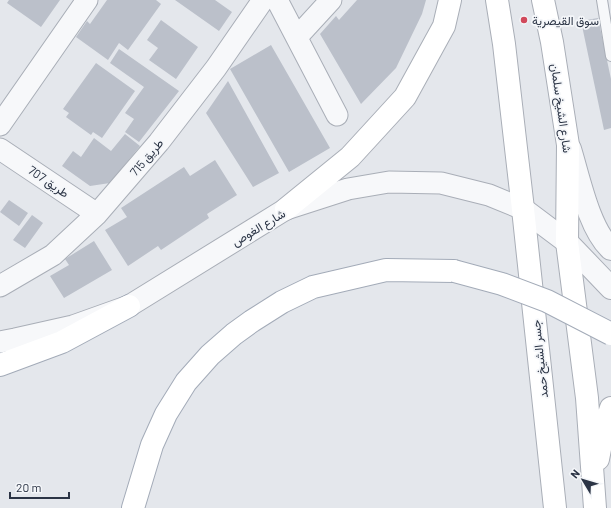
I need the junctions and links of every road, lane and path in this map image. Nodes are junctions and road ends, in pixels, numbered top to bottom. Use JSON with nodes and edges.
{"nodes":[{"id":1,"x":87,"y":0,"type":"edge"},
{"id":2,"x":263,"y":0,"type":"edge"},
{"id":3,"x":277,"y":0,"type":"edge"},
{"id":4,"x":331,"y":0,"type":"edge"},
{"id":5,"x":450,"y":0,"type":"edge"},
{"id":6,"x":497,"y":0,"type":"edge"},
{"id":7,"x":543,"y":0,"type":"edge"},
{"id":8,"x":602,"y":0,"type":"edge"},
{"id":9,"x":611,"y":4,"type":"edge"},
{"id":10,"x":297,"y":37,"type":"junction"},
{"id":11,"x":611,"y":56,"type":"edge"},
{"id":12,"x":337,"y":115,"type":"dead end"},
{"id":13,"x":0,"y":125,"type":"edge"},
{"id":14,"x":568,"y":145,"type":"junction"},
{"id":15,"x":0,"y":149,"type":"edge"},
{"id":16,"x":286,"y":209,"type":"junction"},
{"id":17,"x":523,"y":209,"type":"junction"},
{"id":18,"x":97,"y":214,"type":"junction"},
{"id":19,"x":568,"y":242,"type":"junction"},
{"id":20,"x":611,"y":249,"type":"edge"},
{"id":21,"x":0,"y":286,"type":"edge"},
{"id":22,"x":611,"y":288,"type":"edge"},
{"id":23,"x":129,"y":306,"type":"junction"},
{"id":24,"x":611,"y":334,"type":"edge"},
{"id":25,"x":0,"y":342,"type":"edge"},
{"id":26,"x":0,"y":365,"type":"edge"},
{"id":27,"x":611,"y":408,"type":"edge"},
{"id":28,"x":593,"y":482,"type":"junction"},
{"id":29,"x":133,"y":508,"type":"edge"},
{"id":30,"x":555,"y":508,"type":"edge"},
{"id":31,"x":595,"y":508,"type":"edge"}],
"edges":[{"from":1,"to":13,"type":"street"},
{"from":2,"to":18,"type":"street","name":"طريق 715"},
{"from":3,"to":10,"type":"street"},
{"from":4,"to":10,"type":"street"},
{"from":5,"to":16,"type":"main road"},
{"from":6,"to":17,"type":"main road"},
{"from":7,"to":14,"type":"main road","name":"شارع الشيخ سلمان"},
{"from":8,"to":9,"type":"lane"},
{"from":8,"to":11,"type":"lane"},
{"from":10,"to":12,"type":"street"},
{"from":14,"to":19,"type":"main road","name":"شارع الشيخ سلمان"},
{"from":14,"to":20,"type":"street"},
{"from":15,"to":18,"type":"street","name":"طريق 707"},
{"from":16,"to":17,"type":"street","name":"شارع الغوص"},
{"from":16,"to":23,"type":"street","name":"شارع الغوص"},
{"from":17,"to":19,"type":"street","name":"شارع الغوص"},
{"from":17,"to":30,"type":"main road","name":"جسر الشيخ حمد"},
{"from":18,"to":21,"type":"street","name":"طريق 715"},
{"from":19,"to":22,"type":"street","name":"شارع الغوص"},
{"from":19,"to":28,"type":"main road"},
{"from":23,"to":25,"type":"street","name":"شارع الغوص"},
{"from":23,"to":26,"type":"main road"},
{"from":24,"to":29,"type":"main road","bridge":true},
{"from":27,"to":28,"type":"main road"},
{"from":28,"to":31,"type":"main road"}]}
